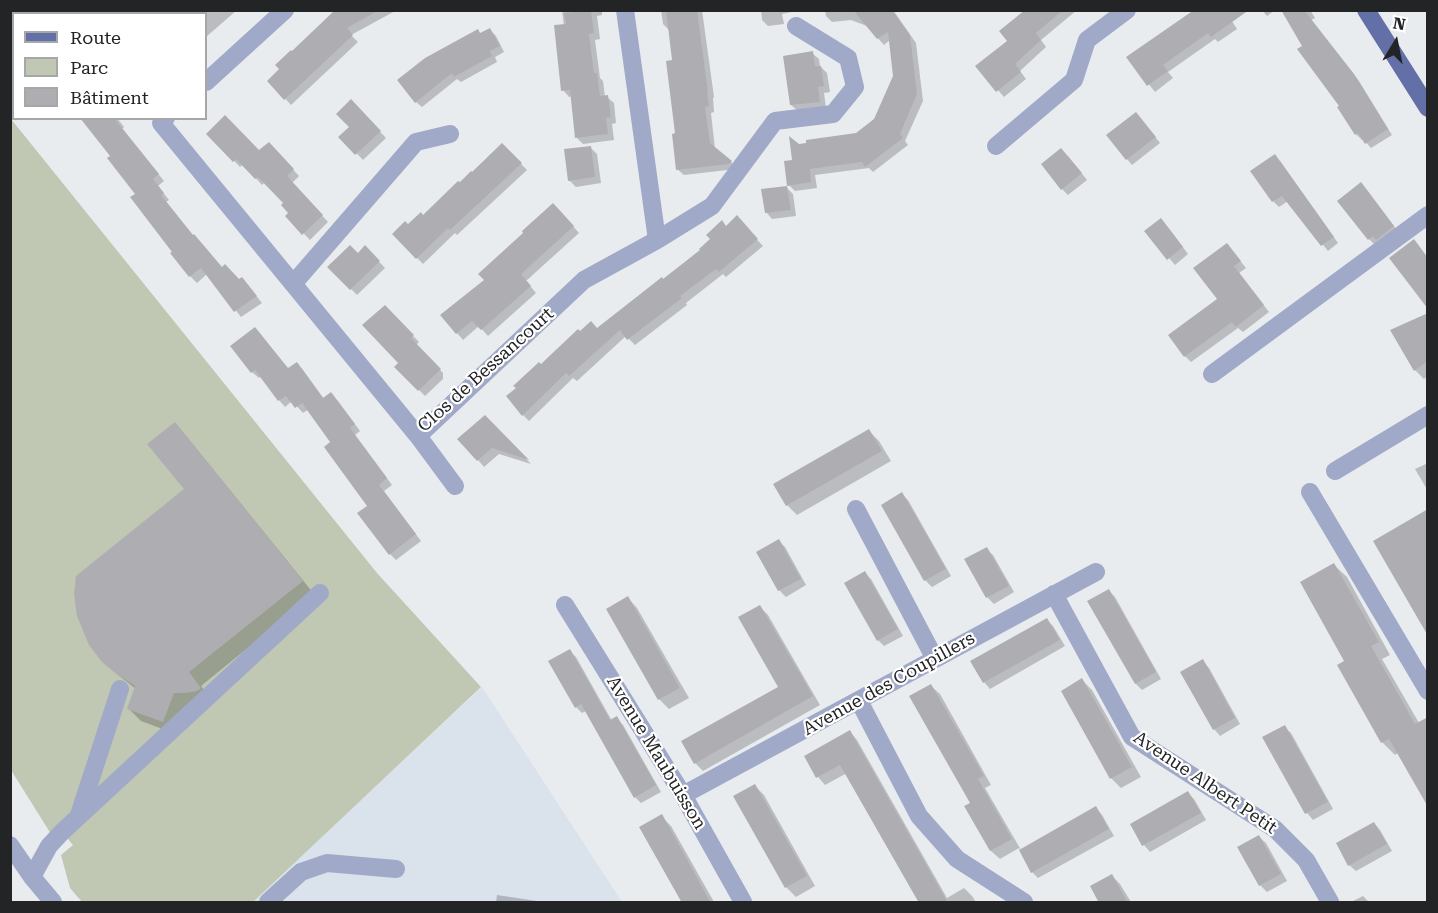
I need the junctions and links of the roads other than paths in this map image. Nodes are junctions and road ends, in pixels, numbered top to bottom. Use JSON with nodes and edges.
{"nodes":[{"id":1,"x":285,"y":10,"type":"edge"},
{"id":2,"x":625,"y":10,"type":"edge"},
{"id":3,"x":1127,"y":10,"type":"edge"},
{"id":4,"x":1370,"y":12,"type":"edge"},
{"id":5,"x":796,"y":26,"type":"dead end"},
{"id":6,"x":207,"y":81,"type":"edge"},
{"id":7,"x":1428,"y":108,"type":"edge"},
{"id":8,"x":164,"y":120,"type":"edge"},
{"id":9,"x":450,"y":134,"type":"dead end"},
{"id":10,"x":996,"y":146,"type":"dead end"},
{"id":11,"x":1428,"y":215,"type":"edge"},
{"id":12,"x":657,"y":240,"type":"junction"},
{"id":13,"x":293,"y":284,"type":"junction"},
{"id":14,"x":1212,"y":374,"type":"dead end"},
{"id":15,"x":1428,"y":415,"type":"edge"},
{"id":16,"x":417,"y":436,"type":"junction"},
{"id":17,"x":1335,"y":471,"type":"dead end"},
{"id":18,"x":455,"y":486,"type":"dead end"},
{"id":19,"x":1310,"y":492,"type":"dead end"},
{"id":20,"x":855,"y":509,"type":"dead end"},
{"id":21,"x":1096,"y":572,"type":"dead end"},
{"id":22,"x":320,"y":593,"type":"dead end"},
{"id":23,"x":1054,"y":594,"type":"junction"},
{"id":24,"x":565,"y":605,"type":"dead end"},
{"id":25,"x":935,"y":659,"type":"junction"},
{"id":26,"x":120,"y":689,"type":"dead end"},
{"id":27,"x":1428,"y":691,"type":"edge"},
{"id":28,"x":859,"y":701,"type":"junction"},
{"id":29,"x":683,"y":795,"type":"junction"},
{"id":30,"x":78,"y":817,"type":"junction"},
{"id":31,"x":10,"y":845,"type":"edge"},
{"id":32,"x":396,"y":868,"type":"dead end"},
{"id":33,"x":32,"y":878,"type":"junction"},
{"id":34,"x":1325,"y":901,"type":"edge"},
{"id":35,"x":53,"y":903,"type":"edge"},
{"id":36,"x":268,"y":903,"type":"edge"},
{"id":37,"x":743,"y":903,"type":"edge"},
{"id":38,"x":1024,"y":903,"type":"edge"}],
"edges":[{"from":1,"to":6,"type":"street"},
{"from":2,"to":12,"type":"street"},
{"from":3,"to":10,"type":"street"},
{"from":4,"to":7,"type":"main road"},
{"from":5,"to":12,"type":"street","name":"Clos de Bessancourt"},
{"from":8,"to":13,"type":"street","name":"Clos de Bessancourt"},
{"from":9,"to":13,"type":"street"},
{"from":11,"to":14,"type":"street"},
{"from":12,"to":16,"type":"street","name":"Clos de Bessancourt"},
{"from":13,"to":16,"type":"street","name":"Clos de Bessancourt"},
{"from":15,"to":17,"type":"street"},
{"from":16,"to":18,"type":"street"},
{"from":19,"to":27,"type":"street"},
{"from":20,"to":25,"type":"street"},
{"from":21,"to":23,"type":"street","name":"Avenue des Coupillers"},
{"from":22,"to":30,"type":"street"},
{"from":23,"to":25,"type":"street","name":"Avenue des Coupillers"},
{"from":23,"to":34,"type":"street","name":"Avenue Albert Petit"},
{"from":24,"to":29,"type":"street","name":"Avenue Maubuisson"},
{"from":25,"to":28,"type":"street","name":"Avenue des Coupillers"},
{"from":26,"to":30,"type":"street"},
{"from":28,"to":29,"type":"street","name":"Avenue des Coupillers"},
{"from":28,"to":38,"type":"street"},
{"from":29,"to":37,"type":"street","name":"Avenue Maubuisson"},
{"from":30,"to":33,"type":"street"},
{"from":31,"to":33,"type":"street"},
{"from":32,"to":36,"type":"street"},
{"from":33,"to":35,"type":"street"}]}
